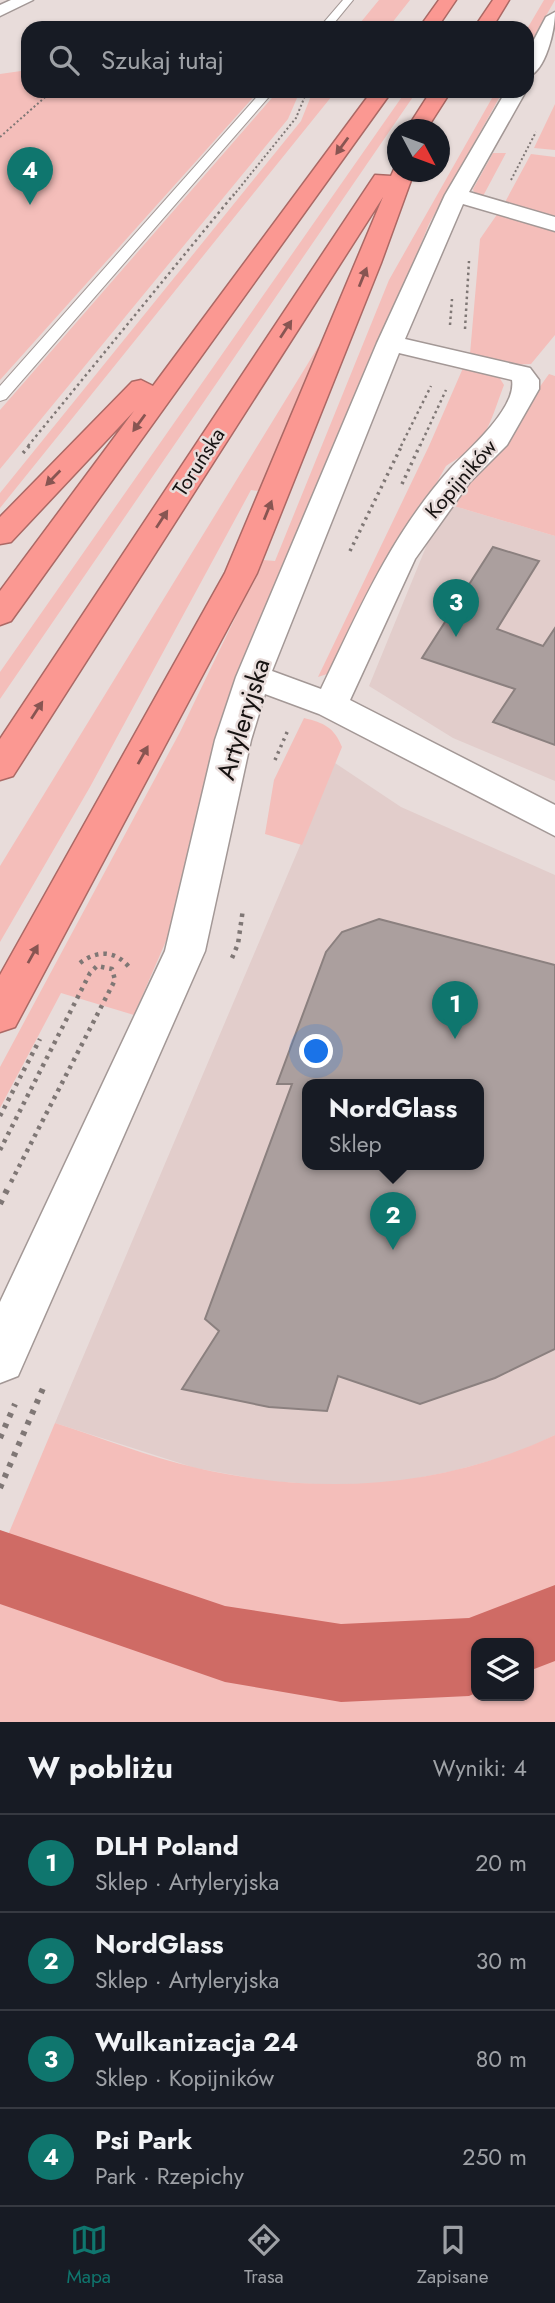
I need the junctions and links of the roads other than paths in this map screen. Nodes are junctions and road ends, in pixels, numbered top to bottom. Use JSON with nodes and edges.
{"nodes":[{"id":1,"x":348,"y":0,"type":"edge"},
{"id":2,"x":448,"y":0,"type":"edge"},
{"id":3,"x":501,"y":0,"type":"edge"},
{"id":4,"x":555,"y":17,"type":"edge"},
{"id":5,"x":330,"y":21,"type":"edge"},
{"id":6,"x":433,"y":21,"type":"edge"},
{"id":7,"x":488,"y":21,"type":"edge"},
{"id":8,"x":534,"y":57,"type":"edge"},
{"id":9,"x":555,"y":66,"type":"edge"},
{"id":10,"x":534,"y":67,"type":"edge"},
{"id":11,"x":262,"y":98,"type":"edge"},
{"id":12,"x":377,"y":98,"type":"edge"},
{"id":13,"x":437,"y":98,"type":"edge"},
{"id":14,"x":512,"y":98,"type":"edge"},
{"id":15,"x":424,"y":119,"type":"edge"},
{"id":16,"x":387,"y":173,"type":"edge"},
{"id":17,"x":399,"y":182,"type":"edge"},
{"id":18,"x":456,"y":195,"type":"junction"},
{"id":19,"x":555,"y":224,"type":"edge"},
{"id":20,"x":252,"y":269,"type":"junction"},
{"id":21,"x":390,"y":343,"type":"junction"},
{"id":22,"x":0,"y":396,"type":"edge"},
{"id":23,"x":0,"y":535,"type":"edge"},
{"id":24,"x":0,"y":614,"type":"edge"},
{"id":25,"x":253,"y":677,"type":"junction"},
{"id":26,"x":318,"y":699,"type":"junction"},
{"id":27,"x":0,"y":767,"type":"edge"},
{"id":28,"x":555,"y":822,"type":"edge"},
{"id":29,"x":0,"y":1014,"type":"edge"},
{"id":30,"x":0,"y":1358,"type":"edge"}],
"edges":[{"from":1,"to":5,"type":"lane"},
{"from":2,"to":6,"type":"highway"},
{"from":3,"to":7,"type":"highway"},
{"from":4,"to":8,"type":"street"},
{"from":9,"to":10,"type":"street"},
{"from":11,"to":22,"type":"lane"},
{"from":12,"to":20,"type":"highway","one_way":true},
{"from":13,"to":15,"type":"highway"},
{"from":14,"to":18,"type":"street","name":"Artyleryjska"},
{"from":27,"to":16,"type":"highway","name":"Toruńska","one_way":true},
{"from":29,"to":17,"type":"highway","one_way":true},
{"from":18,"to":19,"type":"street"},
{"from":18,"to":21,"type":"street","name":"Artyleryjska"},
{"from":20,"to":23,"type":"highway","one_way":true},
{"from":20,"to":24,"type":"highway","one_way":true},
{"from":21,"to":25,"type":"street","name":"Artyleryjska"},
{"from":21,"to":26,"type":"street","name":"Kopijników"},
{"from":25,"to":26,"type":"street"},
{"from":25,"to":30,"type":"street","name":"Artyleryjska"},
{"from":26,"to":28,"type":"street"}]}
